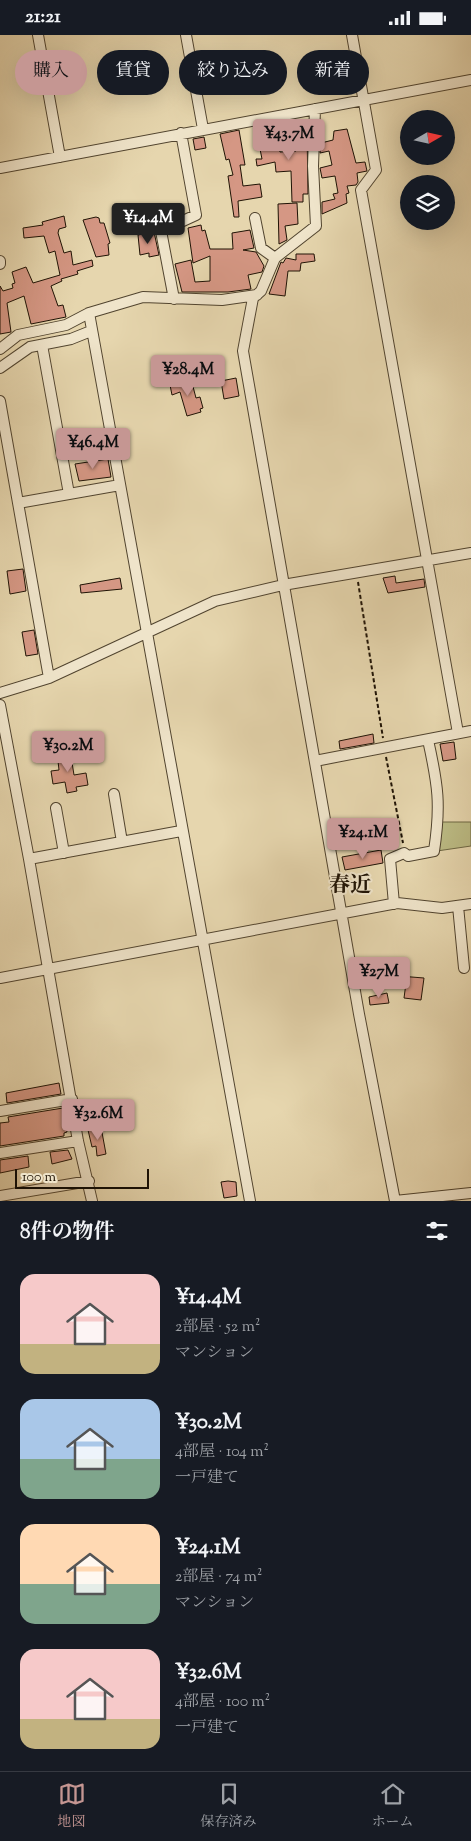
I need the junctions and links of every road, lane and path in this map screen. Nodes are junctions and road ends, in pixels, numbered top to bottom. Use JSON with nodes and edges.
{"nodes":[{"id":1,"x":38,"y":35,"type":"edge"},
{"id":2,"x":186,"y":35,"type":"edge"},
{"id":3,"x":352,"y":35,"type":"edge"},
{"id":4,"x":471,"y":80,"type":"edge"},
{"id":5,"x":364,"y":100,"type":"junction"},
{"id":6,"x":315,"y":109,"type":"junction"},
{"id":7,"x":203,"y":129,"type":"junction"},
{"id":8,"x":180,"y":133,"type":"junction"},
{"id":9,"x":60,"y":157,"type":"junction"},
{"id":10,"x":0,"y":168,"type":"edge"},
{"id":11,"x":255,"y":218,"type":"dead end"},
{"id":12,"x":275,"y":259,"type":"junction"},
{"id":13,"x":258,"y":295,"type":"junction"},
{"id":14,"x":174,"y":299,"type":"junction"},
{"id":15,"x":89,"y":313,"type":"junction"},
{"id":16,"x":91,"y":331,"type":"junction"},
{"id":17,"x":42,"y":345,"type":"junction"},
{"id":18,"x":0,"y":349,"type":"edge"},
{"id":19,"x":0,"y":368,"type":"edge"},
{"id":20,"x":0,"y":401,"type":"edge"},
{"id":21,"x":120,"y":485,"type":"junction"},
{"id":22,"x":69,"y":494,"type":"junction"},
{"id":23,"x":18,"y":503,"type":"junction"},
{"id":24,"x":471,"y":553,"type":"edge"},
{"id":25,"x":426,"y":560,"type":"junction"},
{"id":26,"x":356,"y":572,"type":"junction"},
{"id":27,"x":283,"y":585,"type":"junction"},
{"id":28,"x":145,"y":632,"type":"junction"},
{"id":29,"x":49,"y":678,"type":"junction"},
{"id":30,"x":0,"y":693,"type":"edge"},
{"id":31,"x":0,"y":705,"type":"edge"},
{"id":32,"x":471,"y":731,"type":"edge"},
{"id":33,"x":458,"y":733,"type":"junction"},
{"id":34,"x":428,"y":740,"type":"junction"},
{"id":35,"x":385,"y":748,"type":"junction"},
{"id":36,"x":315,"y":761,"type":"junction"},
{"id":37,"x":114,"y":794,"type":"dead end"},
{"id":38,"x":56,"y":808,"type":"dead end"},
{"id":39,"x":181,"y":831,"type":"junction"},
{"id":40,"x":122,"y":842,"type":"junction"},
{"id":41,"x":64,"y":853,"type":"junction"},
{"id":42,"x":404,"y":853,"type":"junction"},
{"id":43,"x":29,"y":859,"type":"junction"},
{"id":44,"x":394,"y":904,"type":"junction"},
{"id":45,"x":471,"y":904,"type":"edge"},
{"id":46,"x":458,"y":906,"type":"junction"},
{"id":47,"x":343,"y":915,"type":"junction"},
{"id":48,"x":201,"y":939,"type":"junction"},
{"id":49,"x":48,"y":968,"type":"junction"},
{"id":50,"x":464,"y":968,"type":"dead end"},
{"id":51,"x":0,"y":977,"type":"edge"},
{"id":52,"x":72,"y":1099,"type":"junction"},
{"id":53,"x":0,"y":1111,"type":"edge"},
{"id":54,"x":78,"y":1141,"type":"junction"},
{"id":55,"x":0,"y":1153,"type":"edge"},
{"id":56,"x":89,"y":1181,"type":"junction"},
{"id":57,"x":471,"y":1193,"type":"edge"},
{"id":58,"x":0,"y":1196,"type":"edge"},
{"id":59,"x":92,"y":1201,"type":"edge"},
{"id":60,"x":250,"y":1201,"type":"edge"}],
"edges":[{"from":1,"to":9,"type":"street"},
{"from":2,"to":7,"type":"street"},
{"from":3,"to":5,"type":"street"},
{"from":4,"to":5,"type":"street"},
{"from":5,"to":6,"type":"street"},
{"from":5,"to":25,"type":"street"},
{"from":6,"to":7,"type":"street"},
{"from":6,"to":12,"type":"street"},
{"from":7,"to":8,"type":"street"},
{"from":8,"to":9,"type":"street"},
{"from":8,"to":14,"type":"street"},
{"from":9,"to":10,"type":"street"},
{"from":11,"to":12,"type":"street"},
{"from":12,"to":13,"type":"street"},
{"from":13,"to":14,"type":"street"},
{"from":13,"to":27,"type":"street"},
{"from":14,"to":15,"type":"street"},
{"from":15,"to":16,"type":"street"},
{"from":15,"to":18,"type":"street"},
{"from":16,"to":17,"type":"street"},
{"from":16,"to":21,"type":"street"},
{"from":17,"to":19,"type":"street"},
{"from":17,"to":22,"type":"street"},
{"from":20,"to":23,"type":"street"},
{"from":21,"to":22,"type":"street"},
{"from":21,"to":28,"type":"street"},
{"from":22,"to":23,"type":"street"},
{"from":23,"to":29,"type":"street"},
{"from":24,"to":25,"type":"street"},
{"from":25,"to":26,"type":"street"},
{"from":25,"to":33,"type":"street"},
{"from":26,"to":27,"type":"street"},
{"from":26,"to":35,"type":"path"},
{"from":27,"to":28,"type":"street"},
{"from":27,"to":36,"type":"street"},
{"from":28,"to":29,"type":"street"},
{"from":28,"to":39,"type":"street"},
{"from":29,"to":30,"type":"street"},
{"from":31,"to":43,"type":"street"},
{"from":32,"to":33,"type":"street"},
{"from":33,"to":34,"type":"street"},
{"from":34,"to":35,"type":"street"},
{"from":34,"to":42,"type":"street"},
{"from":35,"to":36,"type":"street"},
{"from":35,"to":42,"type":"path"},
{"from":36,"to":47,"type":"street"},
{"from":37,"to":40,"type":"street"},
{"from":38,"to":41,"type":"street"},
{"from":39,"to":40,"type":"street"},
{"from":39,"to":48,"type":"street"},
{"from":40,"to":41,"type":"street"},
{"from":41,"to":43,"type":"street"},
{"from":42,"to":44,"type":"street"},
{"from":43,"to":49,"type":"street"},
{"from":44,"to":46,"type":"street"},
{"from":44,"to":47,"type":"street"},
{"from":45,"to":46,"type":"street"},
{"from":46,"to":50,"type":"street"},
{"from":47,"to":48,"type":"street"},
{"from":47,"to":57,"type":"street"},
{"from":48,"to":49,"type":"street"},
{"from":48,"to":60,"type":"street"},
{"from":49,"to":51,"type":"street"},
{"from":49,"to":52,"type":"street"},
{"from":52,"to":53,"type":"street"},
{"from":52,"to":54,"type":"street"},
{"from":54,"to":55,"type":"street"},
{"from":54,"to":56,"type":"street"},
{"from":56,"to":58,"type":"street"},
{"from":56,"to":59,"type":"street"}]}
